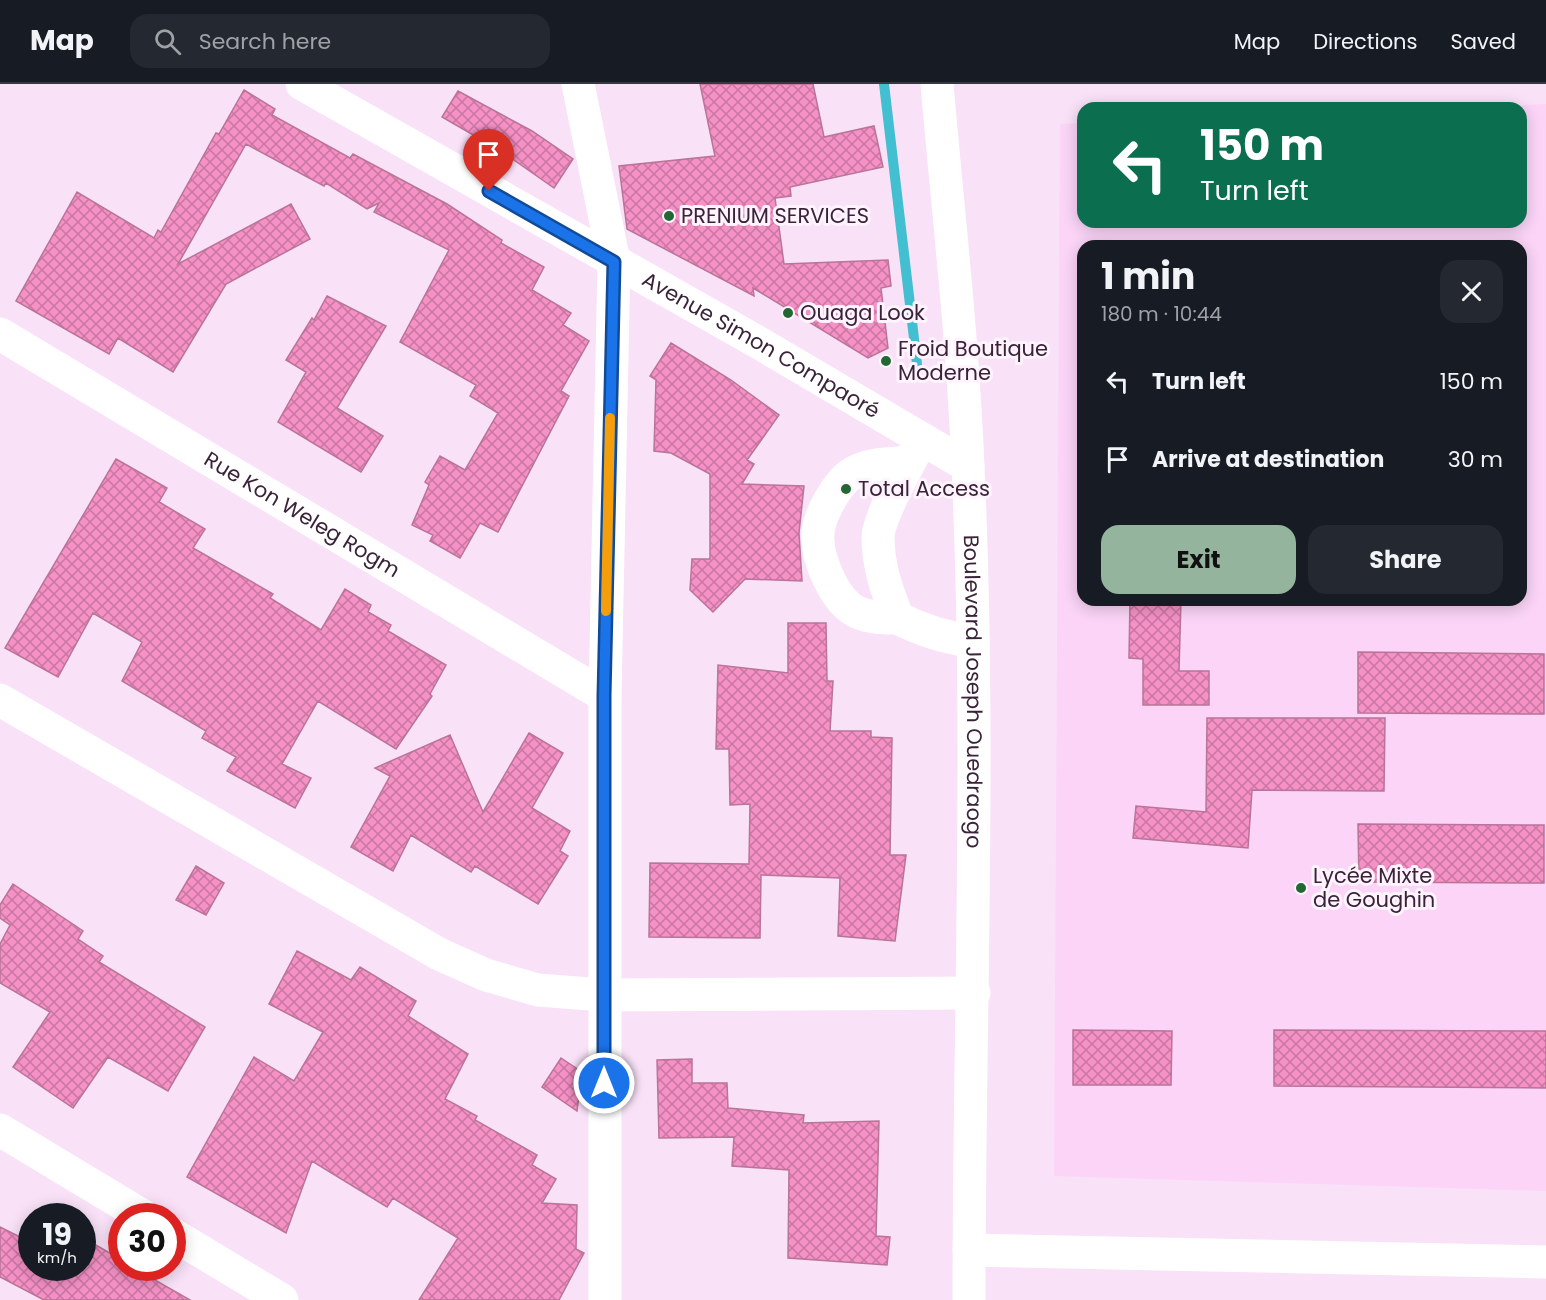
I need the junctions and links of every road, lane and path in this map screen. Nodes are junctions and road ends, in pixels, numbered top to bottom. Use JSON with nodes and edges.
{"nodes":[{"id":1,"x":302,"y":84,"type":"edge"},
{"id":2,"x":578,"y":84,"type":"edge"},
{"id":3,"x":937,"y":84,"type":"edge"},
{"id":4,"x":614,"y":262,"type":"junction"},
{"id":5,"x":0,"y":334,"type":"edge"},
{"id":6,"x":916,"y":451,"type":"junction"},
{"id":7,"x":968,"y":466,"type":"junction"},
{"id":8,"x":898,"y":618,"type":"junction"},
{"id":9,"x":973,"y":641,"type":"junction"},
{"id":10,"x":604,"y":696,"type":"junction"},
{"id":11,"x":0,"y":700,"type":"edge"},
{"id":12,"x":974,"y":993,"type":"junction"},
{"id":13,"x":603,"y":995,"type":"junction"},
{"id":14,"x":0,"y":1130,"type":"edge"},
{"id":15,"x":121,"y":1203,"type":"edge"},
{"id":16,"x":186,"y":1242,"type":"edge"},
{"id":17,"x":969,"y":1250,"type":"junction"},
{"id":18,"x":1546,"y":1263,"type":"edge"},
{"id":19,"x":282,"y":1300,"type":"edge"},
{"id":20,"x":604,"y":1300,"type":"edge"},
{"id":21,"x":969,"y":1300,"type":"edge"}],
"edges":[{"from":1,"to":4,"type":"street","name":"Avenue Simon Compaoré"},
{"from":2,"to":4,"type":"street"},
{"from":3,"to":7,"type":"street","name":"Boulevard Joseph Ouedraogo"},
{"from":4,"to":6,"type":"street","name":"Avenue Simon Compaoré"},
{"from":4,"to":10,"type":"street"},
{"from":5,"to":10,"type":"street","name":"Rue Kon Weleg Rogm"},
{"from":6,"to":7,"type":"street","name":"Avenue Simon Compaoré"},
{"from":6,"to":8,"type":"street"},
{"from":6,"to":8,"type":"street"},
{"from":7,"to":9,"type":"street","name":"Boulevard Joseph Ouedraogo"},
{"from":8,"to":9,"type":"street"},
{"from":9,"to":12,"type":"street","name":"Boulevard Joseph Ouedraogo"},
{"from":10,"to":13,"type":"street"},
{"from":11,"to":13,"type":"street"},
{"from":12,"to":13,"type":"street"},
{"from":12,"to":17,"type":"street","name":"Boulevard Joseph Ouedraogo"},
{"from":13,"to":20,"type":"street"},
{"from":14,"to":15,"type":"street"},
{"from":16,"to":19,"type":"street"},
{"from":17,"to":18,"type":"street"},
{"from":17,"to":21,"type":"street","name":"Boulevard Joseph Ouedraogo"}]}
